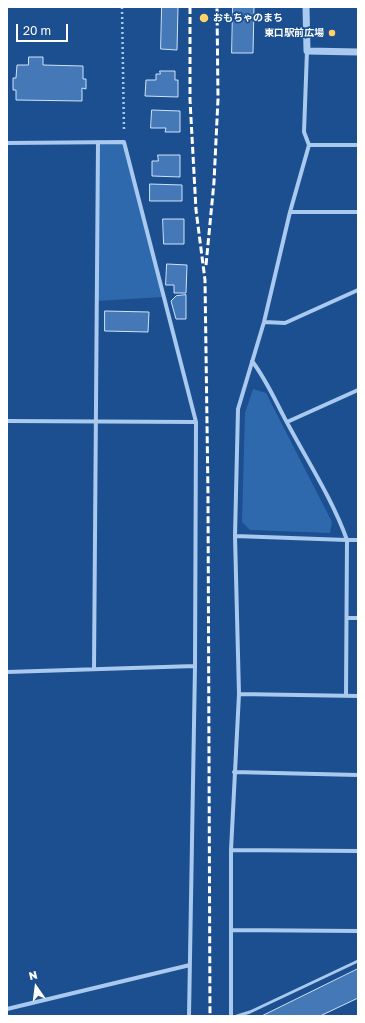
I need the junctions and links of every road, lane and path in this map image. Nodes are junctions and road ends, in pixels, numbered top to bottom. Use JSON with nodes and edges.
{"nodes":[{"id":1,"x":122,"y":7,"type":"edge"},
{"id":2,"x":306,"y":7,"type":"edge"},
{"id":3,"x":307,"y":50,"type":"junction"},
{"id":4,"x":358,"y":52,"type":"edge"},
{"id":5,"x":98,"y":142,"type":"junction"},
{"id":6,"x":124,"y":142,"type":"junction"},
{"id":7,"x":7,"y":143,"type":"edge"},
{"id":8,"x":309,"y":145,"type":"junction"},
{"id":9,"x":358,"y":145,"type":"edge"},
{"id":10,"x":290,"y":212,"type":"junction"},
{"id":11,"x":357,"y":214,"type":"edge"},
{"id":12,"x":358,"y":290,"type":"edge"},
{"id":13,"x":264,"y":322,"type":"junction"},
{"id":14,"x":252,"y":361,"type":"junction"},
{"id":15,"x":358,"y":390,"type":"edge"},
{"id":16,"x":7,"y":421,"type":"edge"},
{"id":17,"x":97,"y":422,"type":"junction"},
{"id":18,"x":196,"y":422,"type":"junction"},
{"id":19,"x":287,"y":422,"type":"junction"},
{"id":20,"x":235,"y":536,"type":"junction"},
{"id":21,"x":347,"y":540,"type":"junction"},
{"id":22,"x":358,"y":540,"type":"edge"},
{"id":23,"x":347,"y":618,"type":"junction"},
{"id":24,"x":358,"y":618,"type":"edge"},
{"id":25,"x":195,"y":666,"type":"junction"},
{"id":26,"x":94,"y":669,"type":"junction"},
{"id":27,"x":7,"y":672,"type":"edge"},
{"id":28,"x":239,"y":694,"type":"junction"},
{"id":29,"x":346,"y":696,"type":"junction"},
{"id":30,"x":358,"y":696,"type":"edge"},
{"id":31,"x":234,"y":772,"type":"junction"},
{"id":32,"x":358,"y":775,"type":"edge"},
{"id":33,"x":231,"y":850,"type":"junction"},
{"id":34,"x":358,"y":851,"type":"edge"},
{"id":35,"x":231,"y":930,"type":"junction"},
{"id":36,"x":358,"y":931,"type":"edge"},
{"id":37,"x":358,"y":961,"type":"edge"},
{"id":38,"x":190,"y":965,"type":"junction"},
{"id":39,"x":7,"y":1009,"type":"edge"},
{"id":40,"x":250,"y":1014,"type":"edge"},
{"id":41,"x":189,"y":1016,"type":"edge"},
{"id":42,"x":231,"y":1016,"type":"edge"},
{"id":43,"x":237,"y":1016,"type":"edge"}],
"edges":[{"from":1,"to":6,"type":"path"},
{"from":2,"to":3,"type":"street"},
{"from":3,"to":4,"type":"street"},
{"from":3,"to":8,"type":"street"},
{"from":5,"to":6,"type":"street"},
{"from":5,"to":7,"type":"street"},
{"from":5,"to":17,"type":"street"},
{"from":6,"to":18,"type":"street"},
{"from":8,"to":9,"type":"street"},
{"from":8,"to":10,"type":"street"},
{"from":10,"to":11,"type":"street"},
{"from":10,"to":13,"type":"street"},
{"from":12,"to":13,"type":"street"},
{"from":13,"to":14,"type":"street"},
{"from":14,"to":19,"type":"street"},
{"from":14,"to":20,"type":"street"},
{"from":15,"to":19,"type":"street"},
{"from":16,"to":17,"type":"street"},
{"from":17,"to":18,"type":"street"},
{"from":17,"to":26,"type":"street"},
{"from":18,"to":25,"type":"street"},
{"from":19,"to":21,"type":"street"},
{"from":20,"to":21,"type":"street"},
{"from":20,"to":28,"type":"street"},
{"from":21,"to":22,"type":"street"},
{"from":21,"to":23,"type":"street"},
{"from":23,"to":24,"type":"street"},
{"from":23,"to":29,"type":"street"},
{"from":25,"to":26,"type":"street"},
{"from":25,"to":38,"type":"street"},
{"from":26,"to":27,"type":"street"},
{"from":28,"to":29,"type":"street"},
{"from":28,"to":31,"type":"street"},
{"from":29,"to":30,"type":"street"},
{"from":31,"to":32,"type":"street"},
{"from":31,"to":33,"type":"street"},
{"from":33,"to":34,"type":"street"},
{"from":33,"to":35,"type":"street"},
{"from":35,"to":36,"type":"street"},
{"from":35,"to":42,"type":"street"},
{"from":37,"to":40,"type":"lane"},
{"from":38,"to":39,"type":"street"},
{"from":38,"to":41,"type":"street"},
{"from":40,"to":43,"type":"lane"}]}
